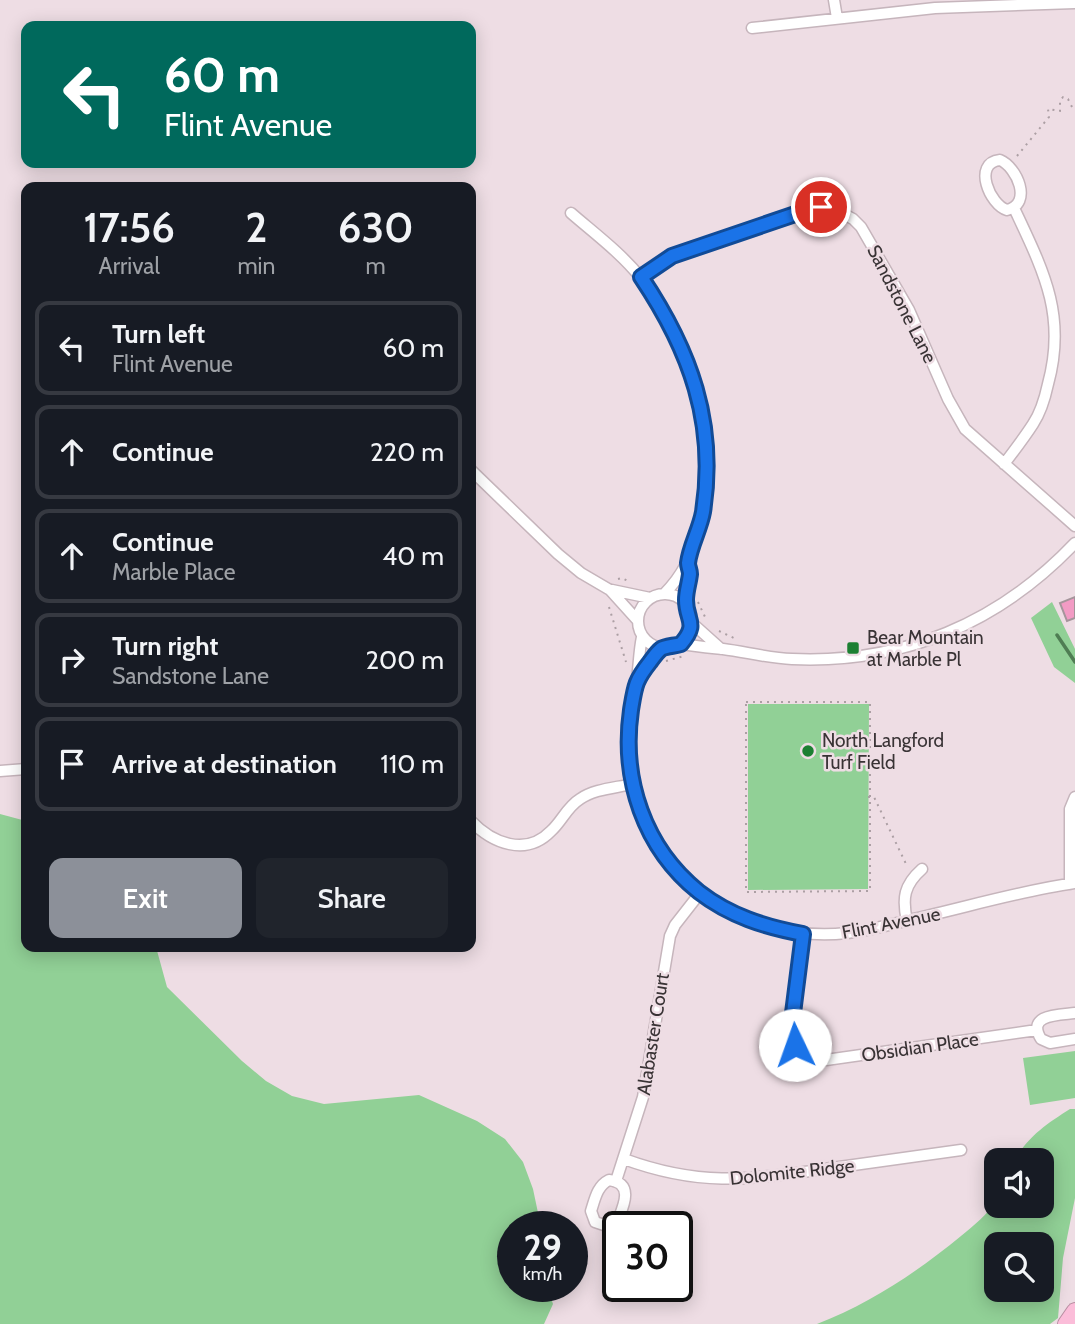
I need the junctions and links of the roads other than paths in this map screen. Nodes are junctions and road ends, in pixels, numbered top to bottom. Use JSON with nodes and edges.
{"nodes":[{"id":1,"x":834,"y":0,"type":"edge"},
{"id":2,"x":1075,"y":3,"type":"edge"},
{"id":3,"x":837,"y":18,"type":"junction"},
{"id":4,"x":752,"y":28,"type":"dead end"},
{"id":5,"x":1014,"y":208,"type":"junction"},
{"id":6,"x":571,"y":213,"type":"dead end"},
{"id":7,"x":641,"y":277,"type":"junction"},
{"id":8,"x":1004,"y":464,"type":"junction"},
{"id":9,"x":476,"y":475,"type":"edge"},
{"id":10,"x":1075,"y":526,"type":"edge"},
{"id":11,"x":1075,"y":543,"type":"edge"},
{"id":12,"x":688,"y":564,"type":"junction"},
{"id":13,"x":664,"y":594,"type":"junction"},
{"id":14,"x":608,"y":595,"type":"junction"},
{"id":15,"x":650,"y":598,"type":"junction"},
{"id":16,"x":686,"y":603,"type":"junction"},
{"id":17,"x":638,"y":621,"type":"junction"},
{"id":18,"x":692,"y":623,"type":"junction"},
{"id":19,"x":642,"y":636,"type":"junction"},
{"id":20,"x":681,"y":644,"type":"junction"},
{"id":21,"x":662,"y":648,"type":"junction"},
{"id":22,"x":720,"y":649,"type":"junction"},
{"id":23,"x":633,"y":674,"type":"junction"},
{"id":24,"x":21,"y":769,"type":"edge"},
{"id":25,"x":0,"y":771,"type":"edge"},
{"id":26,"x":632,"y":784,"type":"junction"},
{"id":27,"x":1075,"y":797,"type":"edge"},
{"id":28,"x":476,"y":825,"type":"edge"},
{"id":29,"x":917,"y":873,"type":"road end"},
{"id":30,"x":1072,"y":883,"type":"edge"},
{"id":31,"x":700,"y":893,"type":"junction"},
{"id":32,"x":907,"y":921,"type":"junction"},
{"id":33,"x":803,"y":934,"type":"junction"},
{"id":34,"x":1075,"y":1013,"type":"edge"},
{"id":35,"x":1037,"y":1030,"type":"junction"},
{"id":36,"x":1075,"y":1039,"type":"edge"},
{"id":37,"x":961,"y":1150,"type":"dead end"},
{"id":38,"x":625,"y":1158,"type":"junction"},
{"id":39,"x":617,"y":1181,"type":"dead end"},
{"id":40,"x":1075,"y":1311,"type":"edge"},
{"id":41,"x":1066,"y":1324,"type":"edge"}],
"edges":[{"from":1,"to":3,"type":"street"},
{"from":2,"to":3,"type":"street"},
{"from":3,"to":4,"type":"street"},
{"from":5,"to":5,"type":"street"},
{"from":5,"to":8,"type":"street"},
{"from":6,"to":7,"type":"street"},
{"from":7,"to":8,"type":"street","name":"Sandstone Lane"},
{"from":7,"to":12,"type":"street"},
{"from":8,"to":10,"type":"street","name":"Sandstone Lane"},
{"from":9,"to":14,"type":"street"},
{"from":11,"to":22,"type":"street"},
{"from":12,"to":13,"type":"street"},
{"from":12,"to":16,"type":"street"},
{"from":13,"to":15,"type":"street"},
{"from":13,"to":16,"type":"street"},
{"from":14,"to":15,"type":"street"},
{"from":14,"to":17,"type":"street"},
{"from":15,"to":17,"type":"street"},
{"from":16,"to":18,"type":"street"},
{"from":17,"to":19,"type":"street"},
{"from":18,"to":20,"type":"street"},
{"from":18,"to":22,"type":"street"},
{"from":19,"to":21,"type":"street"},
{"from":19,"to":23,"type":"street","name":"Flint Avenue"},
{"from":20,"to":21,"type":"street"},
{"from":20,"to":22,"type":"street"},
{"from":21,"to":23,"type":"street","name":"Flint Avenue"},
{"from":23,"to":26,"type":"street","name":"Flint Avenue"},
{"from":24,"to":25,"type":"street"},
{"from":26,"to":28,"type":"street"},
{"from":26,"to":31,"type":"street","name":"Flint Avenue"},
{"from":27,"to":30,"type":"street"},
{"from":29,"to":32,"type":"street"},
{"from":30,"to":32,"type":"street","name":"Flint Avenue"},
{"from":31,"to":33,"type":"street","name":"Flint Avenue"},
{"from":31,"to":38,"type":"street","name":"Alabaster Court"},
{"from":32,"to":33,"type":"street","name":"Flint Avenue"},
{"from":33,"to":35,"type":"street","name":"Obsidian Place"},
{"from":34,"to":35,"type":"street","name":"Obsidian Place"},
{"from":35,"to":36,"type":"street","name":"Obsidian Place"},
{"from":37,"to":38,"type":"street","name":"Dolomite Ridge"},
{"from":38,"to":39,"type":"street","name":"Alabaster Court"},
{"from":40,"to":41,"type":"highway"}]}
